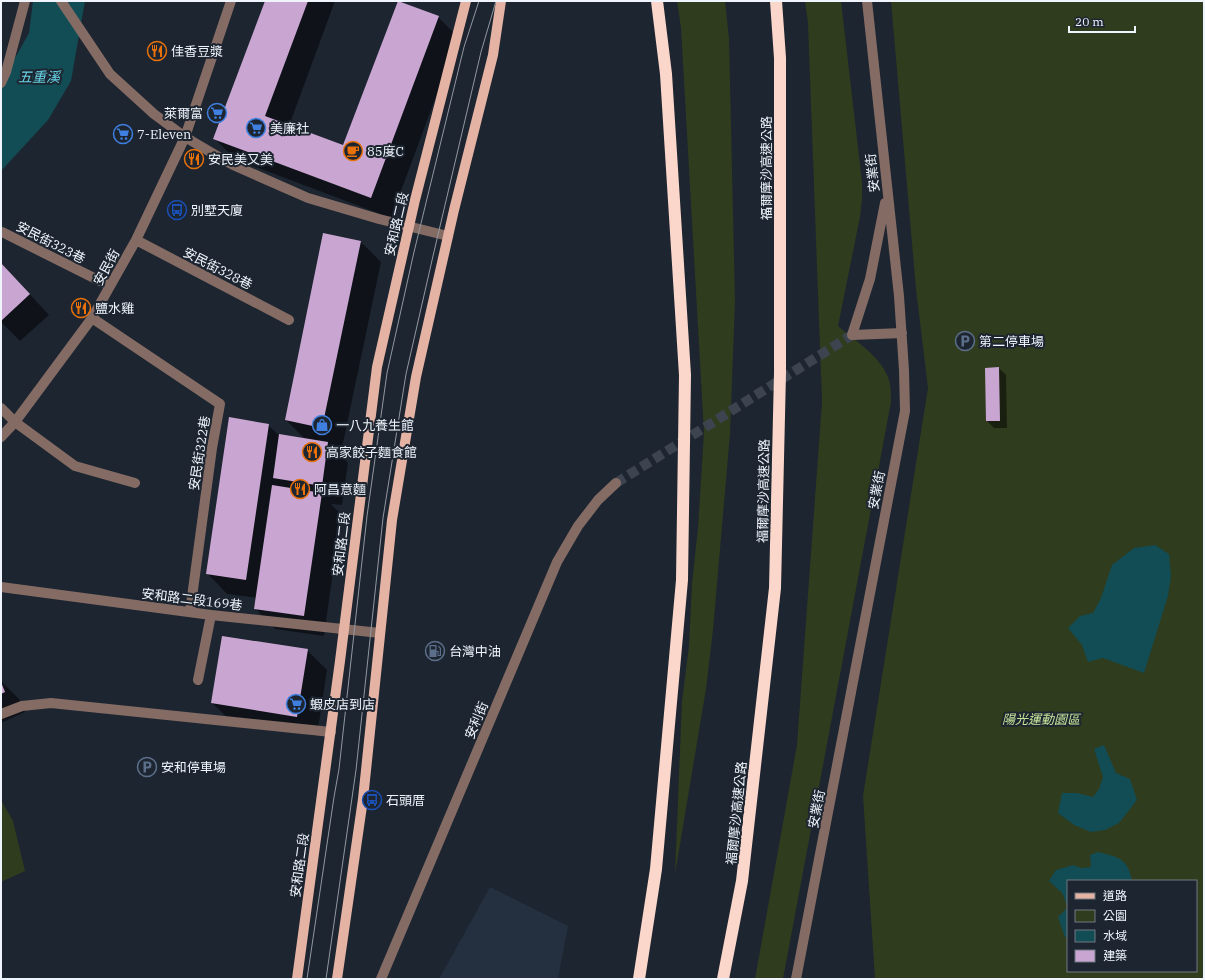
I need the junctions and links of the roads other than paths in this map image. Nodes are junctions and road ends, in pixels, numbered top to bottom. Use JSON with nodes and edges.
{"nodes":[{"id":1,"x":25,"y":1,"type":"edge"},
{"id":2,"x":60,"y":1,"type":"edge"},
{"id":3,"x":231,"y":1,"type":"edge"},
{"id":4,"x":466,"y":1,"type":"edge"},
{"id":5,"x":501,"y":1,"type":"edge"},
{"id":6,"x":657,"y":1,"type":"edge"},
{"id":7,"x":776,"y":1,"type":"edge"},
{"id":8,"x":867,"y":1,"type":"edge"},
{"id":9,"x":1,"y":83,"type":"edge"},
{"id":10,"x":186,"y":137,"type":"junction"},
{"id":11,"x":887,"y":192,"type":"junction"},
{"id":12,"x":409,"y":226,"type":"junction"},
{"id":13,"x":2,"y":232,"type":"dead end"},
{"id":14,"x":448,"y":236,"type":"junction"},
{"id":15,"x":136,"y":240,"type":"junction"},
{"id":16,"x":110,"y":286,"type":"junction"},
{"id":17,"x":92,"y":318,"type":"junction"},
{"id":18,"x":289,"y":320,"type":"dead end"},
{"id":19,"x":902,"y":333,"type":"junction"},
{"id":20,"x":1,"y":408,"type":"edge"},
{"id":21,"x":15,"y":422,"type":"junction"},
{"id":22,"x":1,"y":437,"type":"edge"},
{"id":23,"x":135,"y":483,"type":"dead end"},
{"id":24,"x":616,"y":483,"type":"tunnel mouth"},
{"id":25,"x":1,"y":587,"type":"edge"},
{"id":26,"x":190,"y":612,"type":"junction"},
{"id":27,"x":211,"y":615,"type":"junction"},
{"id":28,"x":344,"y":629,"type":"junction"},
{"id":29,"x":380,"y":632,"type":"junction"},
{"id":30,"x":198,"y":680,"type":"dead end"},
{"id":31,"x":1,"y":714,"type":"edge"},
{"id":32,"x":331,"y":732,"type":"junction"},
{"id":33,"x":297,"y":979,"type":"edge"},
{"id":34,"x":337,"y":979,"type":"edge"},
{"id":35,"x":381,"y":979,"type":"edge"},
{"id":36,"x":639,"y":979,"type":"edge"},
{"id":37,"x":723,"y":979,"type":"edge"},
{"id":38,"x":796,"y":979,"type":"edge"}],
"edges":[{"from":1,"to":9,"type":"street"},
{"from":2,"to":10,"type":"street"},
{"from":3,"to":10,"type":"street","name":"安民街"},
{"from":4,"to":12,"type":"main road","name":"安和路二段"},
{"from":5,"to":14,"type":"main road"},
{"from":6,"to":36,"type":"highway"},
{"from":7,"to":37,"type":"highway","name":"福爾摩沙高速公路"},
{"from":8,"to":11,"type":"street","name":"安業街"},
{"from":10,"to":12,"type":"street"},
{"from":10,"to":15,"type":"street","name":"安民街"},
{"from":11,"to":19,"type":"street","name":"安業街"},
{"from":11,"to":19,"type":"street"},
{"from":12,"to":14,"type":"street"},
{"from":12,"to":28,"type":"main road","name":"安和路二段"},
{"from":13,"to":16,"type":"street","name":"安民街323巷"},
{"from":14,"to":29,"type":"main road"},
{"from":15,"to":16,"type":"street","name":"安民街"},
{"from":15,"to":18,"type":"street","name":"安民街328巷"},
{"from":16,"to":17,"type":"street","name":"安民街"},
{"from":17,"to":21,"type":"street","name":"安民街"},
{"from":17,"to":26,"type":"street","name":"安民街322巷"},
{"from":19,"to":38,"type":"street","name":"安業街"},
{"from":20,"to":21,"type":"street"},
{"from":21,"to":22,"type":"street","name":"安民街"},
{"from":21,"to":23,"type":"street"},
{"from":24,"to":35,"type":"street","name":"安利街"},
{"from":25,"to":26,"type":"street","name":"安和路二段169巷"},
{"from":26,"to":27,"type":"street","name":"安和路二段169巷"},
{"from":27,"to":28,"type":"street","name":"安和路二段169巷"},
{"from":27,"to":30,"type":"street"},
{"from":28,"to":29,"type":"street","name":"安和路二段169巷"},
{"from":28,"to":32,"type":"main road","name":"安和路二段"},
{"from":29,"to":34,"type":"main road"},
{"from":31,"to":32,"type":"street"},
{"from":32,"to":33,"type":"main road","name":"安和路二段"}]}
